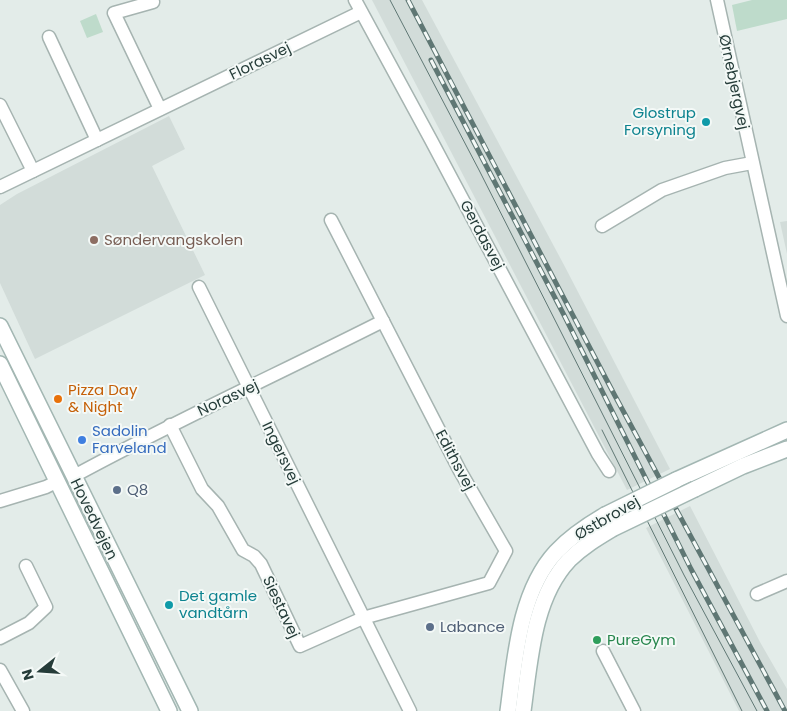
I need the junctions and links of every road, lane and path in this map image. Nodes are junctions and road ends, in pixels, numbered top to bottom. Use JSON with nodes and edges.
{"nodes":[{"id":1,"x":355,"y":0,"type":"edge"},
{"id":2,"x":717,"y":0,"type":"edge"},
{"id":3,"x":154,"y":2,"type":"dead end"},
{"id":4,"x":361,"y":12,"type":"junction"},
{"id":5,"x":48,"y":37,"type":"dead end"},
{"id":6,"x":0,"y":105,"type":"edge"},
{"id":7,"x":160,"y":109,"type":"junction"},
{"id":8,"x":97,"y":140,"type":"junction"},
{"id":9,"x":752,"y":164,"type":"junction"},
{"id":10,"x":32,"y":172,"type":"junction"},
{"id":11,"x":0,"y":187,"type":"edge"},
{"id":12,"x":331,"y":220,"type":"dead end"},
{"id":13,"x":602,"y":226,"type":"dead end"},
{"id":14,"x":199,"y":287,"type":"dead end"},
{"id":15,"x":785,"y":295,"type":"edge"},
{"id":16,"x":787,"y":316,"type":"edge"},
{"id":17,"x":383,"y":321,"type":"junction"},
{"id":18,"x":0,"y":326,"type":"edge"},
{"id":19,"x":0,"y":364,"type":"edge"},
{"id":20,"x":8,"y":380,"type":"junction"},
{"id":21,"x":249,"y":388,"type":"junction"},
{"id":22,"x":170,"y":425,"type":"junction"},
{"id":23,"x":782,"y":432,"type":"edge"},
{"id":24,"x":784,"y":450,"type":"edge"},
{"id":25,"x":609,"y":471,"type":"dead end"},
{"id":26,"x":74,"y":476,"type":"junction"},
{"id":27,"x":56,"y":482,"type":"junction"},
{"id":28,"x":0,"y":501,"type":"edge"},
{"id":29,"x":26,"y":566,"type":"dead end"},
{"id":30,"x":787,"y":581,"type":"edge"},
{"id":31,"x":757,"y":594,"type":"dead end"},
{"id":32,"x":363,"y":618,"type":"junction"},
{"id":33,"x":0,"y":638,"type":"edge"},
{"id":34,"x":603,"y":651,"type":"dead end"},
{"id":35,"x":0,"y":670,"type":"edge"},
{"id":36,"x":23,"y":711,"type":"edge"},
{"id":37,"x":169,"y":711,"type":"edge"},
{"id":38,"x":190,"y":711,"type":"edge"},
{"id":39,"x":410,"y":711,"type":"edge"},
{"id":40,"x":508,"y":711,"type":"edge"},
{"id":41,"x":523,"y":711,"type":"edge"},
{"id":42,"x":634,"y":711,"type":"edge"}],
"edges":[{"from":1,"to":4,"type":"street","name":"Gerdasvej"},
{"from":2,"to":9,"type":"street","name":"Ørnebjergvej"},
{"from":3,"to":7,"type":"street"},
{"from":4,"to":7,"type":"street","name":"Florasvej"},
{"from":4,"to":25,"type":"street","name":"Gerdasvej"},
{"from":5,"to":8,"type":"street"},
{"from":6,"to":10,"type":"street"},
{"from":7,"to":8,"type":"street","name":"Florasvej"},
{"from":8,"to":10,"type":"street","name":"Florasvej"},
{"from":9,"to":13,"type":"street"},
{"from":9,"to":15,"type":"street","name":"Ørnebjergvej"},
{"from":10,"to":11,"type":"street","name":"Florasvej"},
{"from":12,"to":17,"type":"street","name":"Edithsvej"},
{"from":14,"to":21,"type":"street","name":"Ingersvej"},
{"from":15,"to":16,"type":"street","name":"Ørnebjergvej"},
{"from":17,"to":21,"type":"street","name":"Norasvej"},
{"from":17,"to":32,"type":"street","name":"Edithsvej"},
{"from":18,"to":26,"type":"main road","name":"Hovedvejen"},
{"from":19,"to":20,"type":"main road","name":"Hovedvejen"},
{"from":20,"to":26,"type":"main road"},
{"from":20,"to":27,"type":"main road","name":"Hovedvejen"},
{"from":21,"to":22,"type":"street","name":"Norasvej"},
{"from":21,"to":32,"type":"street","name":"Ingersvej"},
{"from":22,"to":26,"type":"street","name":"Norasvej"},
{"from":22,"to":32,"type":"street","name":"Siestavej"},
{"from":23,"to":40,"type":"main road","name":"Østbrovej","bridge":true},
{"from":24,"to":41,"type":"main road","name":"Østbrovej","bridge":true},
{"from":26,"to":38,"type":"main road","name":"Hovedvejen"},
{"from":27,"to":28,"type":"street"},
{"from":27,"to":37,"type":"main road","name":"Hovedvejen"},
{"from":29,"to":33,"type":"street"},
{"from":30,"to":31,"type":"street"},
{"from":32,"to":39,"type":"street"},
{"from":34,"to":42,"type":"street"},
{"from":35,"to":36,"type":"street"}]}
